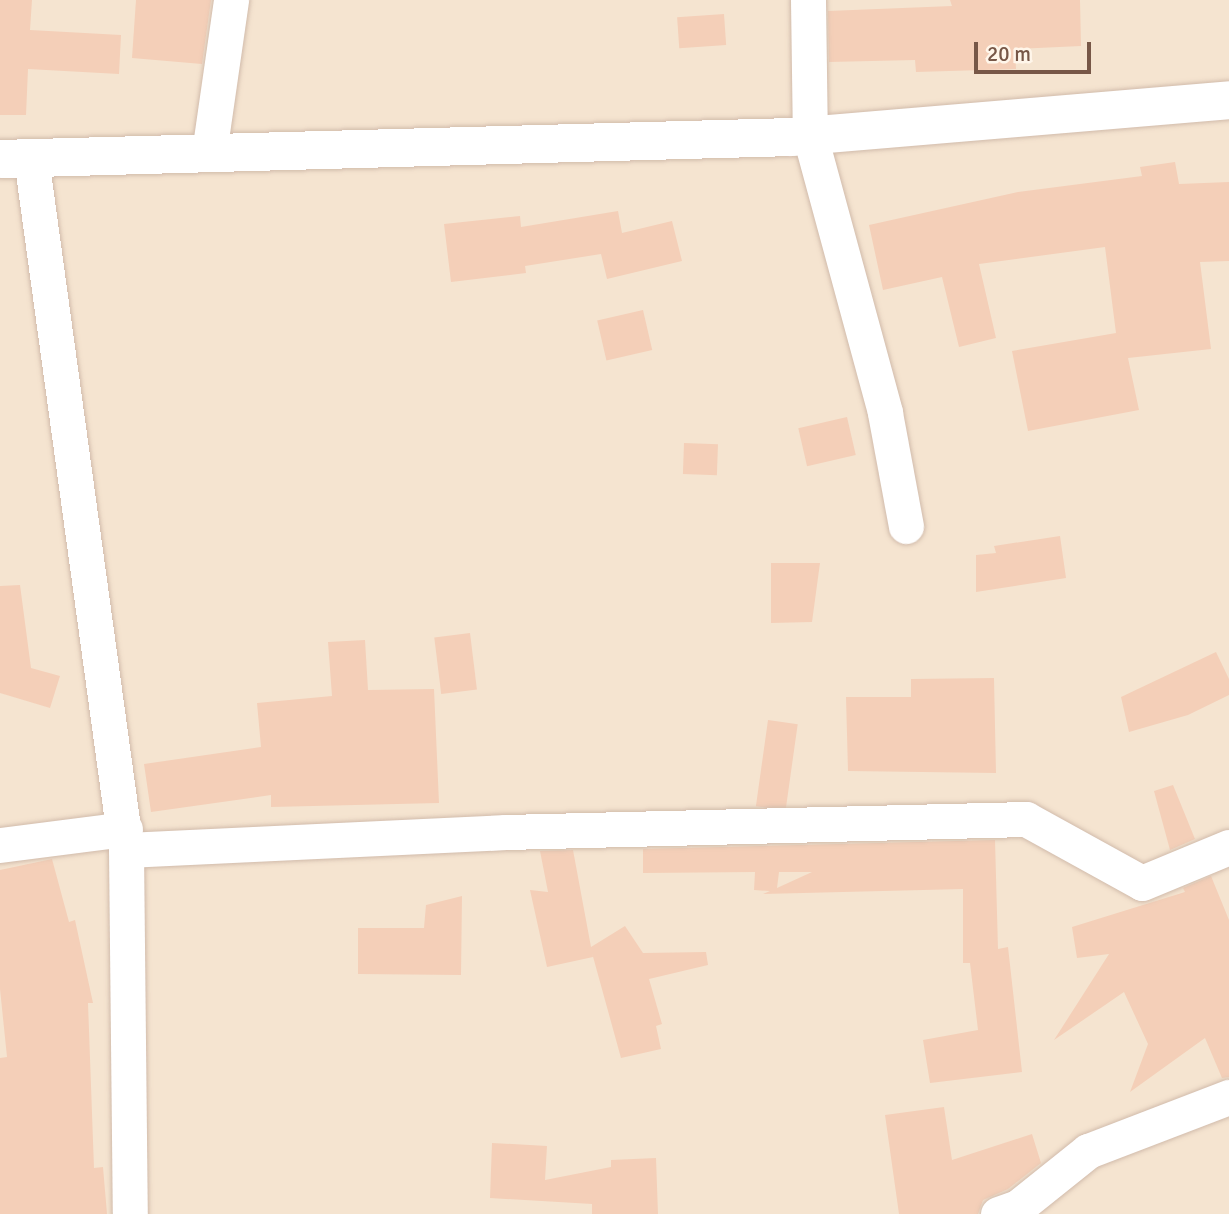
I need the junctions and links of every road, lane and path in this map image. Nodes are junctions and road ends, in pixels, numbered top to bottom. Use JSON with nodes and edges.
{"nodes":[{"id":1,"x":231,"y":0,"type":"edge"},
{"id":2,"x":808,"y":0,"type":"edge"},
{"id":3,"x":1229,"y":100,"type":"edge"},
{"id":4,"x":810,"y":136,"type":"junction"},
{"id":5,"x":209,"y":153,"type":"junction"},
{"id":6,"x":15,"y":158,"type":"edge"},
{"id":7,"x":906,"y":526,"type":"dead end"},
{"id":8,"x":126,"y":840,"type":"junction"},
{"id":9,"x":0,"y":845,"type":"edge"},
{"id":10,"x":1229,"y":847,"type":"edge"},
{"id":11,"x":1229,"y":1097,"type":"edge"},
{"id":12,"x":130,"y":1214,"type":"edge"},
{"id":13,"x":999,"y":1214,"type":"edge"}],
"edges":[{"from":1,"to":5,"type":"street"},
{"from":2,"to":4,"type":"street"},
{"from":3,"to":4,"type":"main road"},
{"from":4,"to":5,"type":"main road"},
{"from":4,"to":7,"type":"street"},
{"from":5,"to":6,"type":"main road"},
{"from":6,"to":8,"type":"street"},
{"from":8,"to":9,"type":"street"},
{"from":8,"to":10,"type":"street"},
{"from":8,"to":12,"type":"street"},
{"from":11,"to":13,"type":"street"}]}
